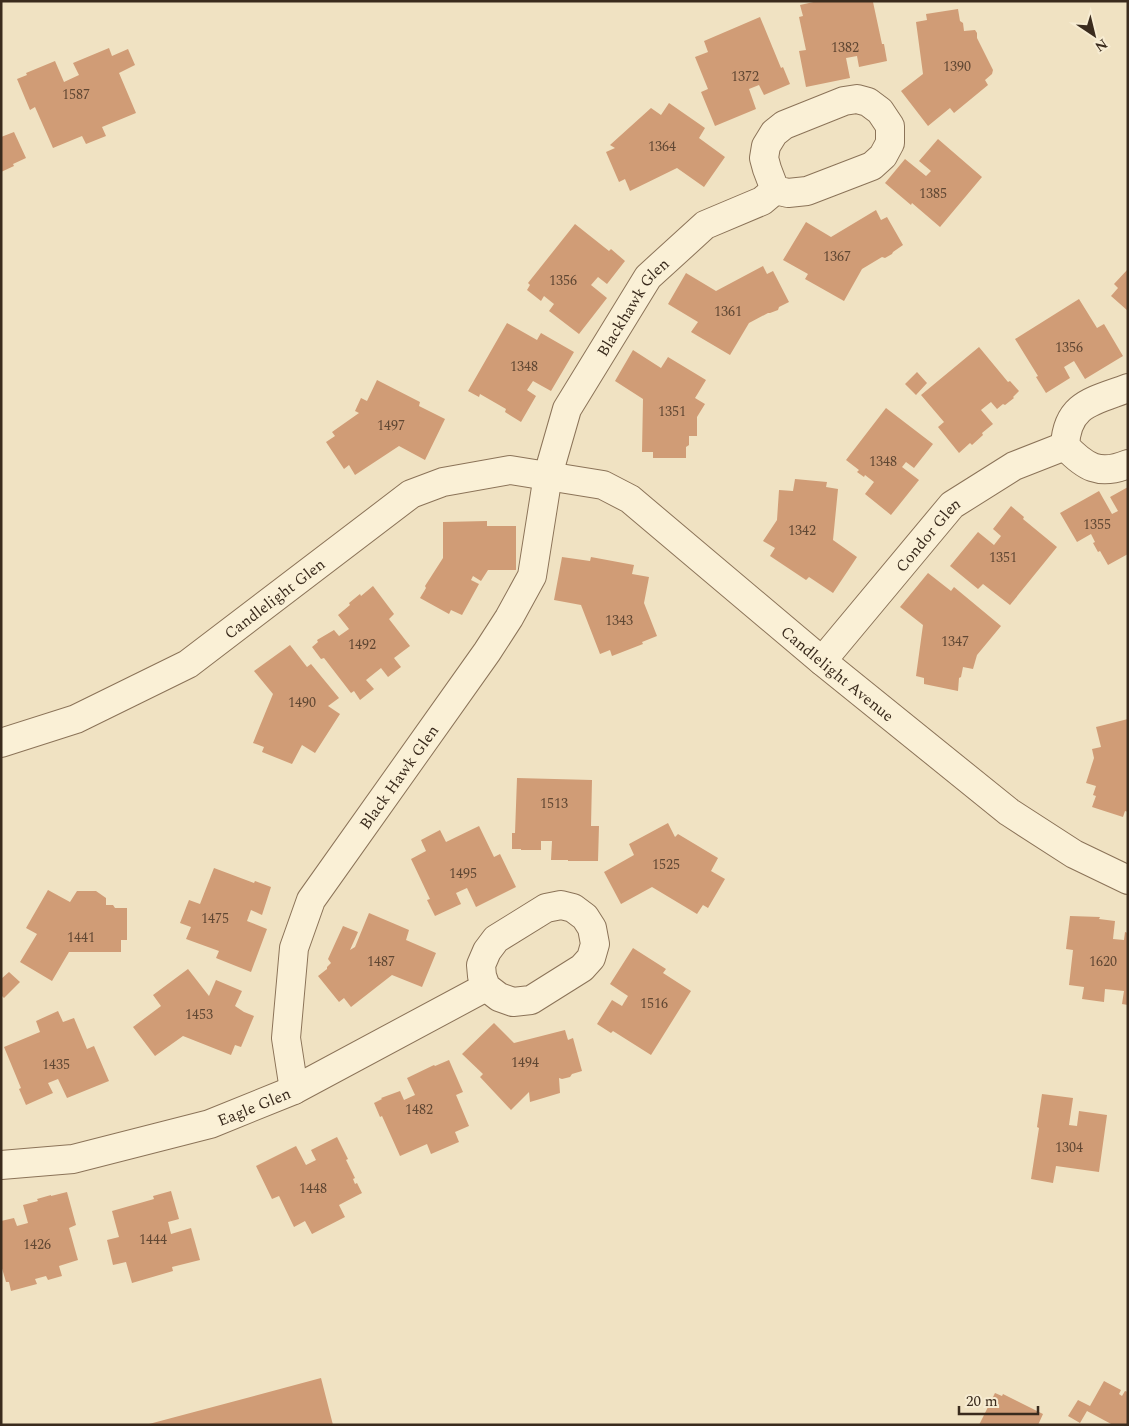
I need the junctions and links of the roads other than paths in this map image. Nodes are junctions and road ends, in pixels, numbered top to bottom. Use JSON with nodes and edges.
{"nodes":[{"id":1,"x":776,"y":190,"type":"dead end"},
{"id":2,"x":1128,"y":388,"type":"edge"},
{"id":3,"x":1065,"y":446,"type":"junction"},
{"id":4,"x":1128,"y":464,"type":"edge"},
{"id":5,"x":548,"y":475,"type":"junction"},
{"id":6,"x":822,"y":661,"type":"junction"},
{"id":7,"x":1,"y":743,"type":"edge"},
{"id":8,"x":1128,"y":880,"type":"edge"},
{"id":9,"x":486,"y":987,"type":"dead end"},
{"id":10,"x":294,"y":1090,"type":"junction"},
{"id":11,"x":1,"y":1165,"type":"edge"}],
"edges":[{"from":1,"to":5,"type":"street","name":"Blackhawk Glen"},
{"from":2,"to":3,"type":"street"},
{"from":3,"to":4,"type":"street"},
{"from":3,"to":6,"type":"street","name":"Condor Glen"},
{"from":5,"to":6,"type":"street","name":"Candlelight Avenue"},
{"from":5,"to":7,"type":"street","name":"Candlelight Glen"},
{"from":5,"to":10,"type":"street","name":"Black Hawk Glen"},
{"from":6,"to":8,"type":"street","name":"Candlelight Avenue"},
{"from":9,"to":10,"type":"street","name":"Eagle Glen"},
{"from":10,"to":11,"type":"street","name":"Eagle Glen"}]}
